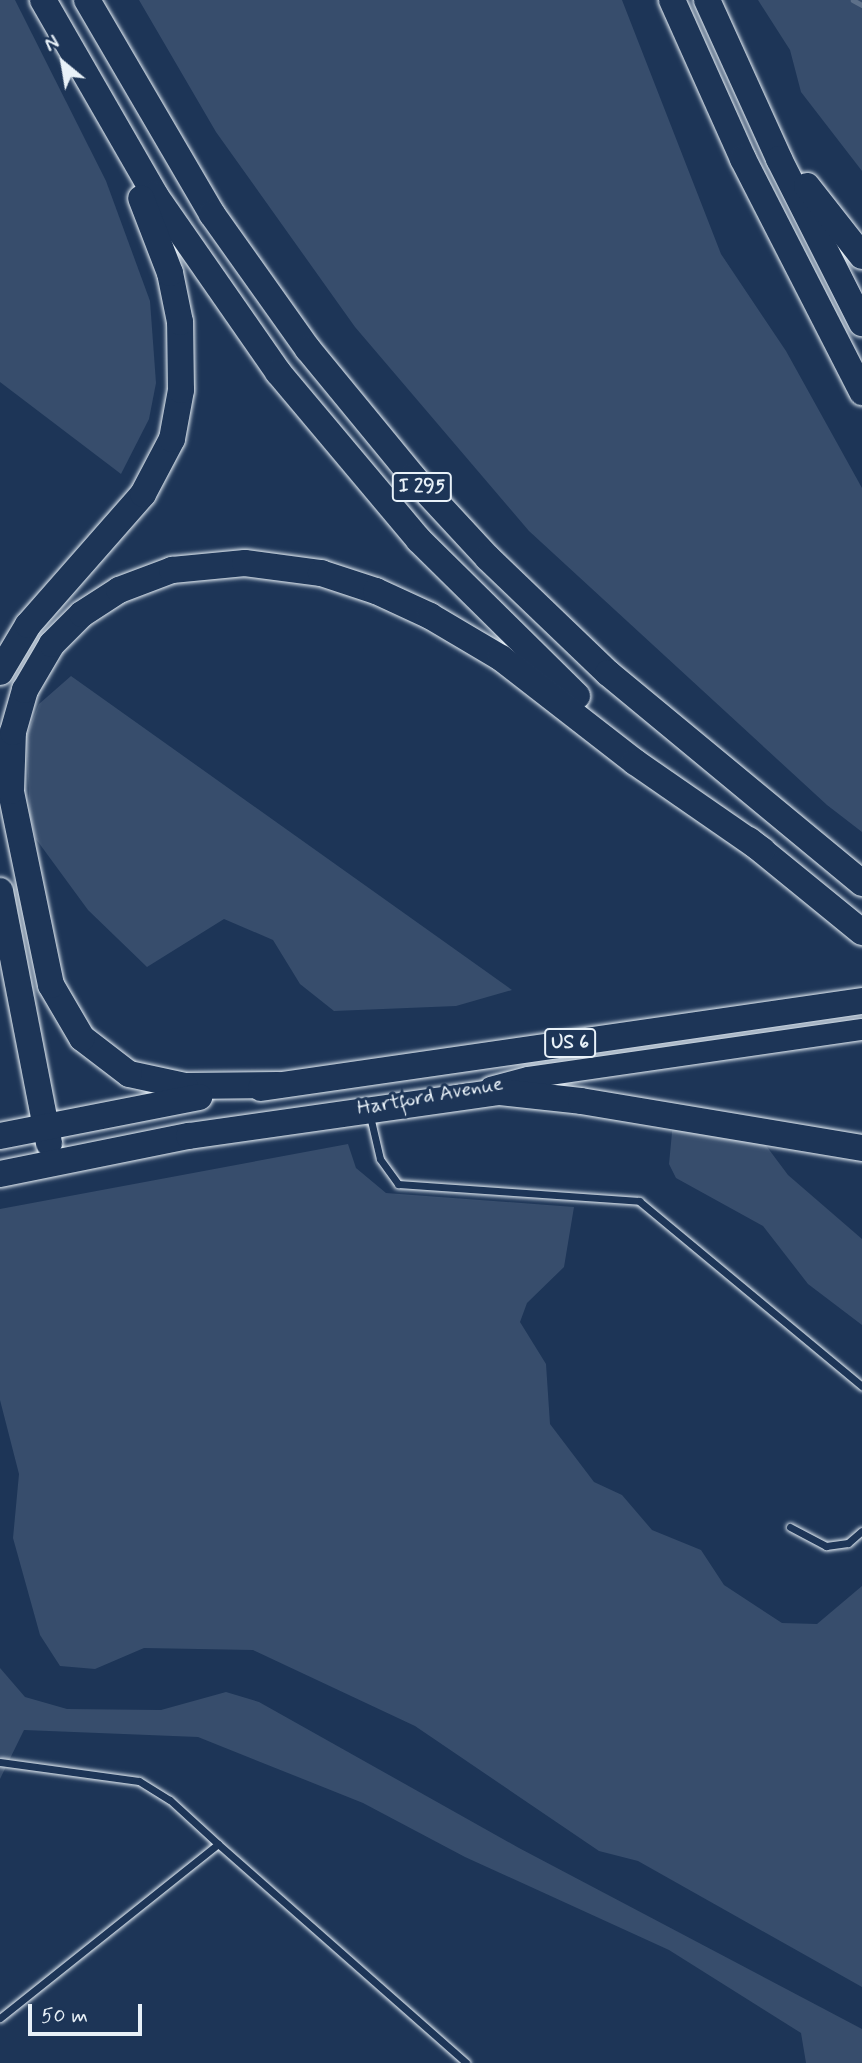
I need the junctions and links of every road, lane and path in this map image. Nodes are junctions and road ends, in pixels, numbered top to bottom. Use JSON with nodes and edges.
{"nodes":[{"id":1,"x":43,"y":0,"type":"edge"},
{"id":2,"x":86,"y":0,"type":"edge"},
{"id":3,"x":672,"y":0,"type":"edge"},
{"id":4,"x":709,"y":4,"type":"edge"},
{"id":5,"x":97,"y":101,"type":"junction"},
{"id":6,"x":862,"y":256,"type":"edge"},
{"id":7,"x":862,"y":323,"type":"edge"},
{"id":8,"x":862,"y":392,"type":"edge"},
{"id":9,"x":0,"y":672,"type":"edge"},
{"id":10,"x":762,"y":850,"type":"junction"},
{"id":11,"x":862,"y":883,"type":"edge"},
{"id":12,"x":0,"y":891,"type":"edge"},
{"id":13,"x":862,"y":932,"type":"edge"},
{"id":14,"x":862,"y":1001,"type":"edge"},
{"id":15,"x":862,"y":1029,"type":"edge"},
{"id":16,"x":278,"y":1085,"type":"junction"},
{"id":17,"x":454,"y":1097,"type":"junction"},
{"id":18,"x":369,"y":1109,"type":"junction"},
{"id":19,"x":45,"y":1126,"type":"junction"},
{"id":20,"x":0,"y":1136,"type":"edge"},
{"id":21,"x":862,"y":1148,"type":"edge"},
{"id":22,"x":53,"y":1163,"type":"junction"},
{"id":23,"x":0,"y":1174,"type":"edge"},
{"id":24,"x":862,"y":1386,"type":"edge"},
{"id":25,"x":790,"y":1527,"type":"dead end"},
{"id":26,"x":862,"y":1531,"type":"edge"},
{"id":27,"x":0,"y":1762,"type":"edge"},
{"id":28,"x":218,"y":1844,"type":"junction"},
{"id":29,"x":0,"y":2018,"type":"edge"},
{"id":30,"x":466,"y":2063,"type":"edge"}],
"edges":[{"from":1,"to":5,"type":"highway"},
{"from":2,"to":11,"type":"highway","number":"I 295"},
{"from":3,"to":8,"type":"highway"},
{"from":4,"to":6,"type":"highway"},
{"from":4,"to":7,"type":"highway"},
{"from":5,"to":9,"type":"highway"},
{"from":5,"to":10,"type":"highway"},
{"from":10,"to":13,"type":"highway"},
{"from":10,"to":16,"type":"highway"},
{"from":12,"to":19,"type":"highway"},
{"from":14,"to":16,"type":"highway","name":"Hartford Avenue","number":"US 6"},
{"from":15,"to":17,"type":"main road","name":"Hartford Avenue"},
{"from":16,"to":19,"type":"highway","name":"Hartford Avenue","number":"US 6"},
{"from":17,"to":18,"type":"highway","name":"Hartford Avenue"},
{"from":17,"to":21,"type":"highway"},
{"from":18,"to":22,"type":"highway","name":"Hartford Avenue"},
{"from":18,"to":24,"type":"lane"},
{"from":19,"to":20,"type":"highway","name":"Hartford Avenue","number":"US 6"},
{"from":19,"to":22,"type":"highway"},
{"from":22,"to":23,"type":"highway","name":"Hartford Avenue"},
{"from":25,"to":26,"type":"lane"},
{"from":27,"to":28,"type":"lane"},
{"from":28,"to":29,"type":"lane"},
{"from":28,"to":30,"type":"lane"}]}
